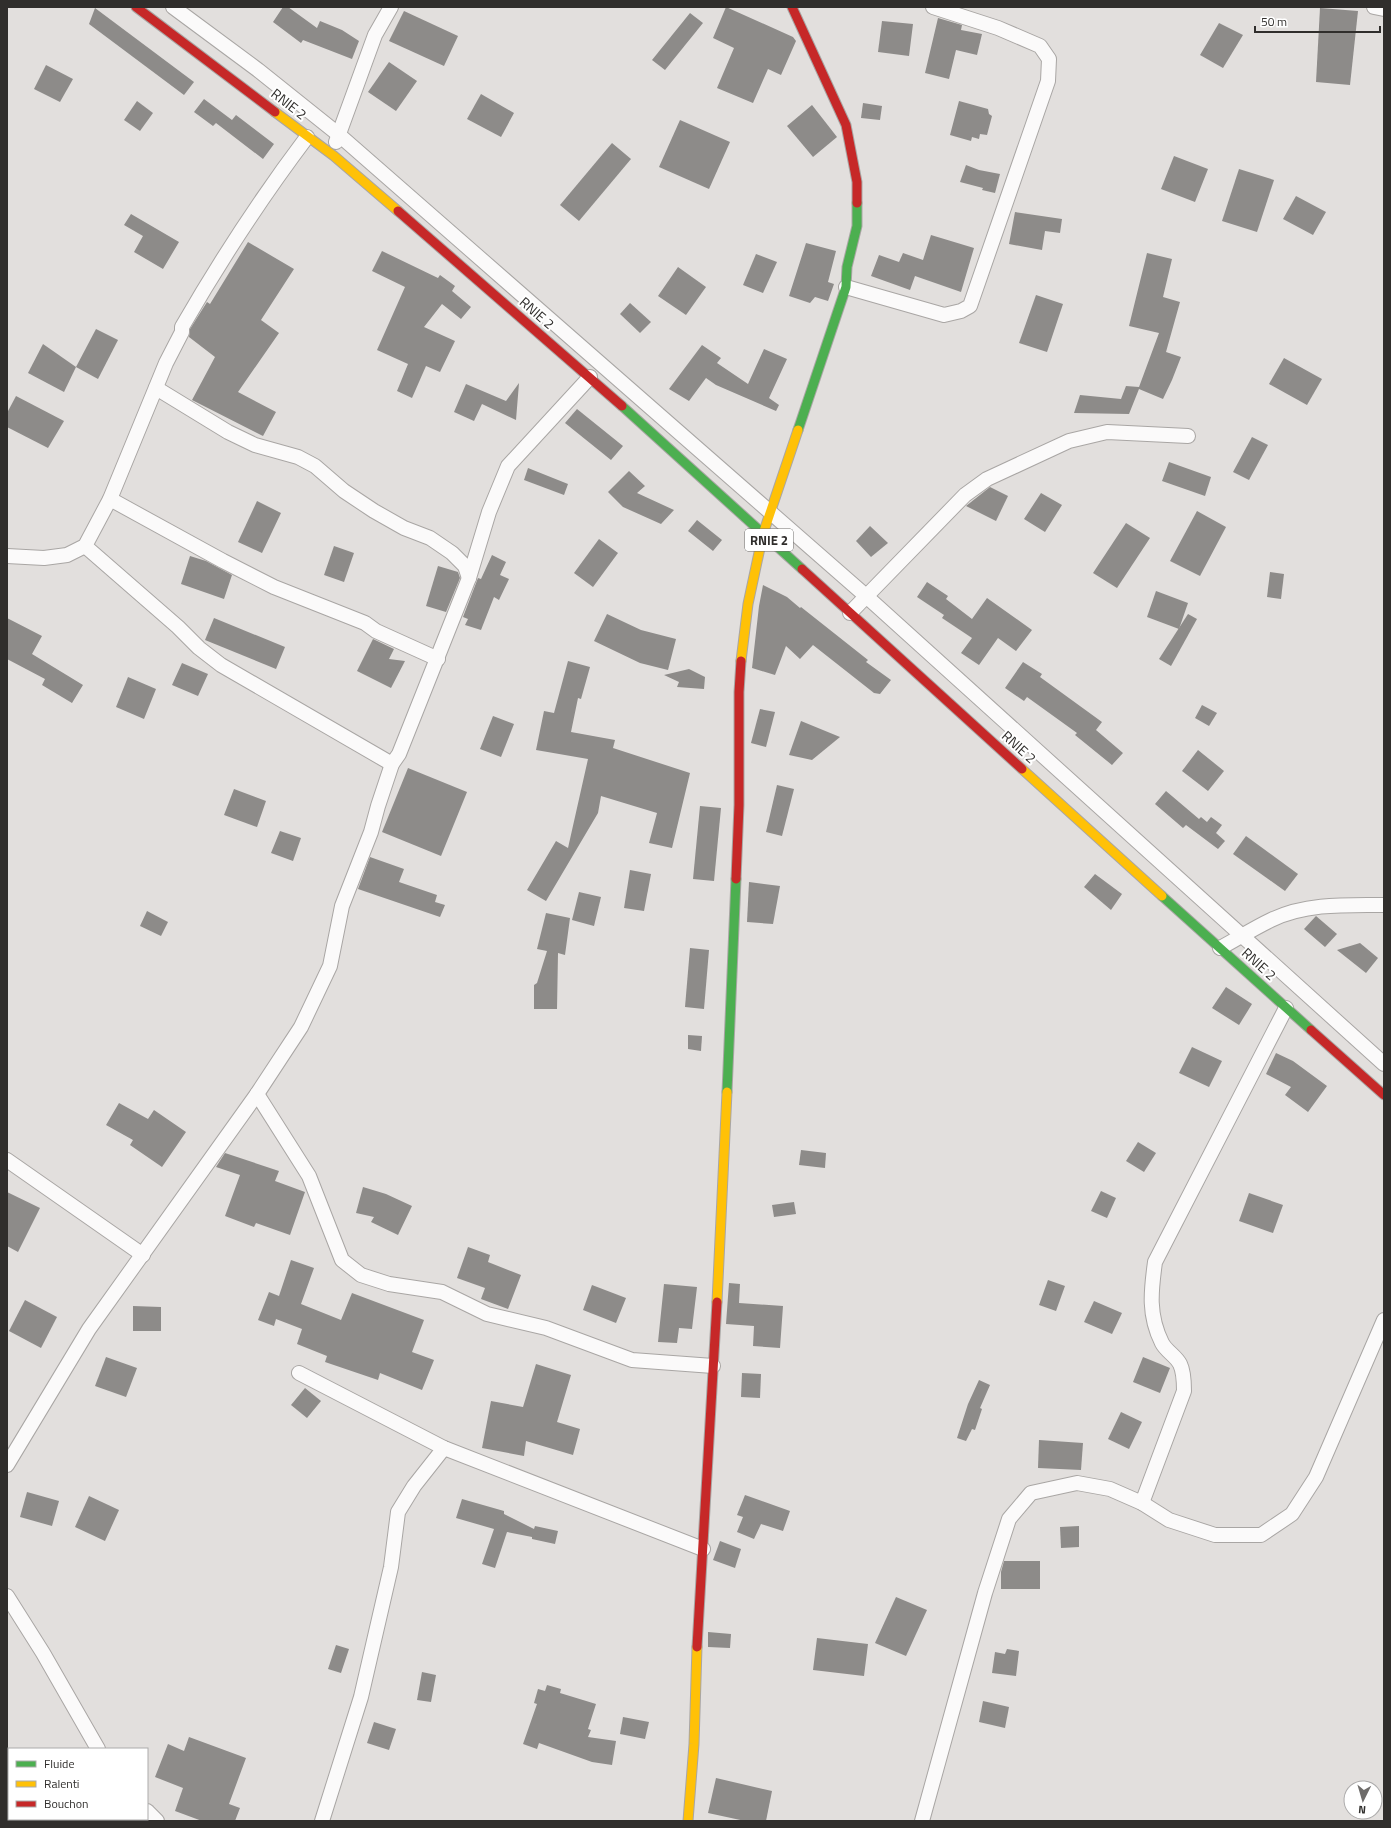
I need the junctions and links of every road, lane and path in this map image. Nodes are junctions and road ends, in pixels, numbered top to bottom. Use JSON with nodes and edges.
{"nodes":[{"id":1,"x":136,"y":7,"type":"edge"},
{"id":2,"x":173,"y":7,"type":"edge"},
{"id":3,"x":391,"y":7,"type":"edge"},
{"id":4,"x":792,"y":7,"type":"edge"},
{"id":5,"x":933,"y":7,"type":"edge"},
{"id":6,"x":1374,"y":7,"type":"edge"},
{"id":7,"x":1384,"y":9,"type":"edge"},
{"id":8,"x":338,"y":134,"type":"junction"},
{"id":9,"x":307,"y":137,"type":"junction"},
{"id":10,"x":334,"y":156,"type":"junction"},
{"id":11,"x":846,"y":287,"type":"junction"},
{"id":12,"x":590,"y":377,"type":"junction"},
{"id":13,"x":156,"y":388,"type":"junction"},
{"id":14,"x":1188,"y":436,"type":"dead end"},
{"id":15,"x":110,"y":498,"type":"junction"},
{"id":16,"x":771,"y":512,"type":"junction"},
{"id":17,"x":763,"y":534,"type":"junction"},
{"id":18,"x":85,"y":546,"type":"junction"},
{"id":19,"x":7,"y":556,"type":"edge"},
{"id":20,"x":469,"y":578,"type":"junction"},
{"id":21,"x":866,"y":596,"type":"junction"},
{"id":22,"x":850,"y":613,"type":"junction"},
{"id":23,"x":438,"y":659,"type":"junction"},
{"id":24,"x":392,"y":764,"type":"junction"},
{"id":25,"x":1384,"y":905,"type":"edge"},
{"id":26,"x":1241,"y":936,"type":"junction"},
{"id":27,"x":1220,"y":948,"type":"junction"},
{"id":28,"x":1286,"y":1008,"type":"junction"},
{"id":29,"x":1384,"y":1064,"type":"edge"},
{"id":30,"x":257,"y":1094,"type":"junction"},
{"id":31,"x":1384,"y":1095,"type":"edge"},
{"id":32,"x":7,"y":1160,"type":"edge"},
{"id":33,"x":143,"y":1255,"type":"junction"},
{"id":34,"x":1384,"y":1320,"type":"edge"},
{"id":35,"x":713,"y":1366,"type":"junction"},
{"id":36,"x":299,"y":1373,"type":"dead end"},
{"id":37,"x":444,"y":1448,"type":"junction"},
{"id":38,"x":7,"y":1465,"type":"edge"},
{"id":39,"x":1142,"y":1503,"type":"junction"},
{"id":40,"x":703,"y":1549,"type":"junction"},
{"id":41,"x":7,"y":1596,"type":"edge"},
{"id":42,"x":97,"y":1748,"type":"edge"},
{"id":43,"x":148,"y":1811,"type":"edge"},
{"id":44,"x":157,"y":1821,"type":"edge"},
{"id":45,"x":322,"y":1821,"type":"edge"},
{"id":46,"x":688,"y":1821,"type":"edge"},
{"id":47,"x":922,"y":1821,"type":"edge"}],
"edges":[{"from":1,"to":9,"type":"main road","name":"RNIE 2","number":"RNIE 2"},
{"from":2,"to":8,"type":"street"},
{"from":3,"to":8,"type":"street"},
{"from":4,"to":11,"type":"main road"},
{"from":5,"to":11,"type":"street"},
{"from":6,"to":7,"type":"street"},
{"from":8,"to":10,"type":"street"},
{"from":8,"to":16,"type":"street"},
{"from":9,"to":10,"type":"main road","name":"RNIE 2","number":"RNIE 2"},
{"from":9,"to":13,"type":"street"},
{"from":10,"to":12,"type":"main road","name":"RNIE 2","number":"RNIE 2"},
{"from":11,"to":16,"type":"main road"},
{"from":12,"to":17,"type":"main road","name":"RNIE 2","number":"RNIE 2"},
{"from":12,"to":20,"type":"street"},
{"from":13,"to":15,"type":"street"},
{"from":13,"to":20,"type":"street"},
{"from":14,"to":21,"type":"street"},
{"from":15,"to":18,"type":"street"},
{"from":15,"to":23,"type":"street"},
{"from":16,"to":17,"type":"main road"},
{"from":16,"to":21,"type":"street"},
{"from":17,"to":22,"type":"main road","name":"RNIE 2","number":"RNIE 2"},
{"from":17,"to":35,"type":"main road"},
{"from":18,"to":19,"type":"street"},
{"from":18,"to":24,"type":"street"},
{"from":20,"to":23,"type":"street"},
{"from":21,"to":22,"type":"street"},
{"from":21,"to":26,"type":"street"},
{"from":22,"to":27,"type":"main road","name":"RNIE 2","number":"RNIE 2"},
{"from":23,"to":24,"type":"street"},
{"from":24,"to":30,"type":"street"},
{"from":25,"to":26,"type":"street"},
{"from":26,"to":27,"type":"street"},
{"from":26,"to":29,"type":"street"},
{"from":27,"to":28,"type":"main road","name":"RNIE 2","number":"RNIE 2"},
{"from":28,"to":31,"type":"main road","name":"RNIE 2","number":"RNIE 2"},
{"from":28,"to":39,"type":"street"},
{"from":30,"to":33,"type":"street"},
{"from":30,"to":35,"type":"street"},
{"from":32,"to":33,"type":"street"},
{"from":33,"to":38,"type":"street"},
{"from":34,"to":39,"type":"street"},
{"from":35,"to":40,"type":"main road"},
{"from":36,"to":37,"type":"street"},
{"from":37,"to":40,"type":"street"},
{"from":37,"to":45,"type":"street"},
{"from":39,"to":47,"type":"street"},
{"from":40,"to":46,"type":"main road"},
{"from":41,"to":42,"type":"street"},
{"from":43,"to":44,"type":"street"}]}
